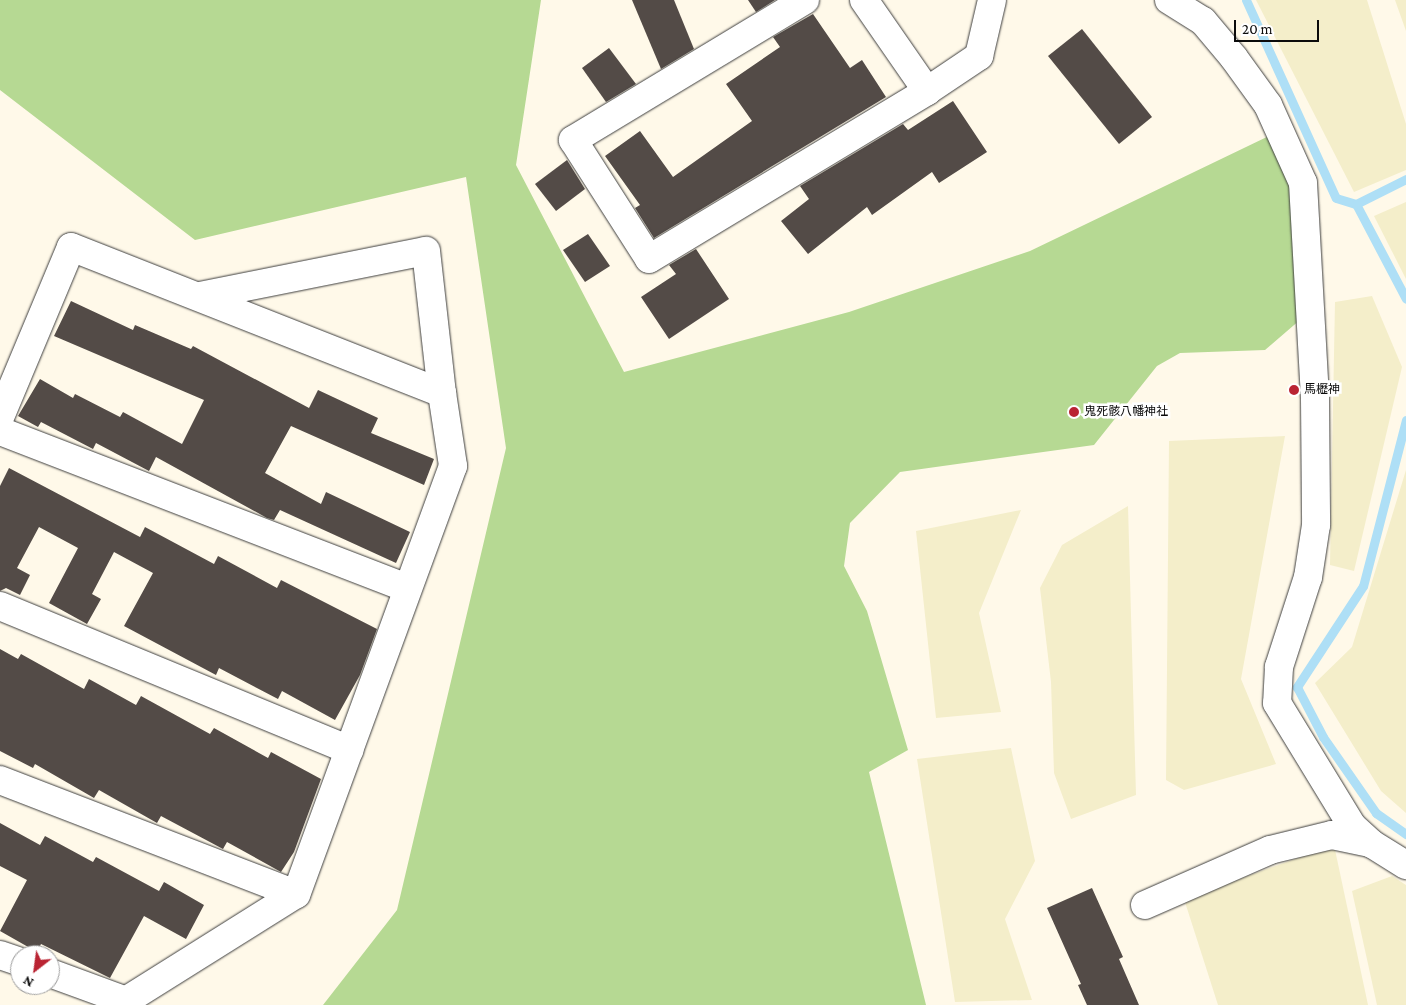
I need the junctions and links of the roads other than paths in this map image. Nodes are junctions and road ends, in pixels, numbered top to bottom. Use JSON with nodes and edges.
{"nodes":[{"id":1,"x":805,"y":0,"type":"edge"},
{"id":2,"x":864,"y":0,"type":"edge"},
{"id":3,"x":992,"y":0,"type":"edge"},
{"id":4,"x":1169,"y":0,"type":"edge"},
{"id":5,"x":927,"y":91,"type":"junction"},
{"id":6,"x":200,"y":296,"type":"junction"},
{"id":7,"x":442,"y":393,"type":"junction"},
{"id":8,"x":0,"y":417,"type":"edge"},
{"id":9,"x":0,"y":431,"type":"edge"},
{"id":10,"x":406,"y":588,"type":"junction"},
{"id":11,"x":0,"y":606,"type":"edge"},
{"id":12,"x":349,"y":750,"type":"junction"},
{"id":13,"x":0,"y":780,"type":"edge"},
{"id":14,"x":1372,"y":844,"type":"junction"},
{"id":15,"x":1406,"y":865,"type":"edge"},
{"id":16,"x":296,"y":894,"type":"junction"},
{"id":17,"x":1145,"y":905,"type":"dead end"},
{"id":18,"x":60,"y":977,"type":"edge"},
{"id":19,"x":122,"y":1003,"type":"edge"}],
"edges":[{"from":1,"to":5,"type":"street"},
{"from":2,"to":5,"type":"street"},
{"from":3,"to":5,"type":"street"},
{"from":4,"to":14,"type":"street"},
{"from":6,"to":7,"type":"street"},
{"from":6,"to":7,"type":"street"},
{"from":6,"to":8,"type":"street"},
{"from":7,"to":10,"type":"street"},
{"from":9,"to":10,"type":"street"},
{"from":10,"to":12,"type":"street"},
{"from":11,"to":12,"type":"street"},
{"from":12,"to":16,"type":"street"},
{"from":13,"to":16,"type":"street"},
{"from":14,"to":15,"type":"street"},
{"from":14,"to":17,"type":"street"},
{"from":16,"to":19,"type":"street"},
{"from":18,"to":19,"type":"street"}]}
